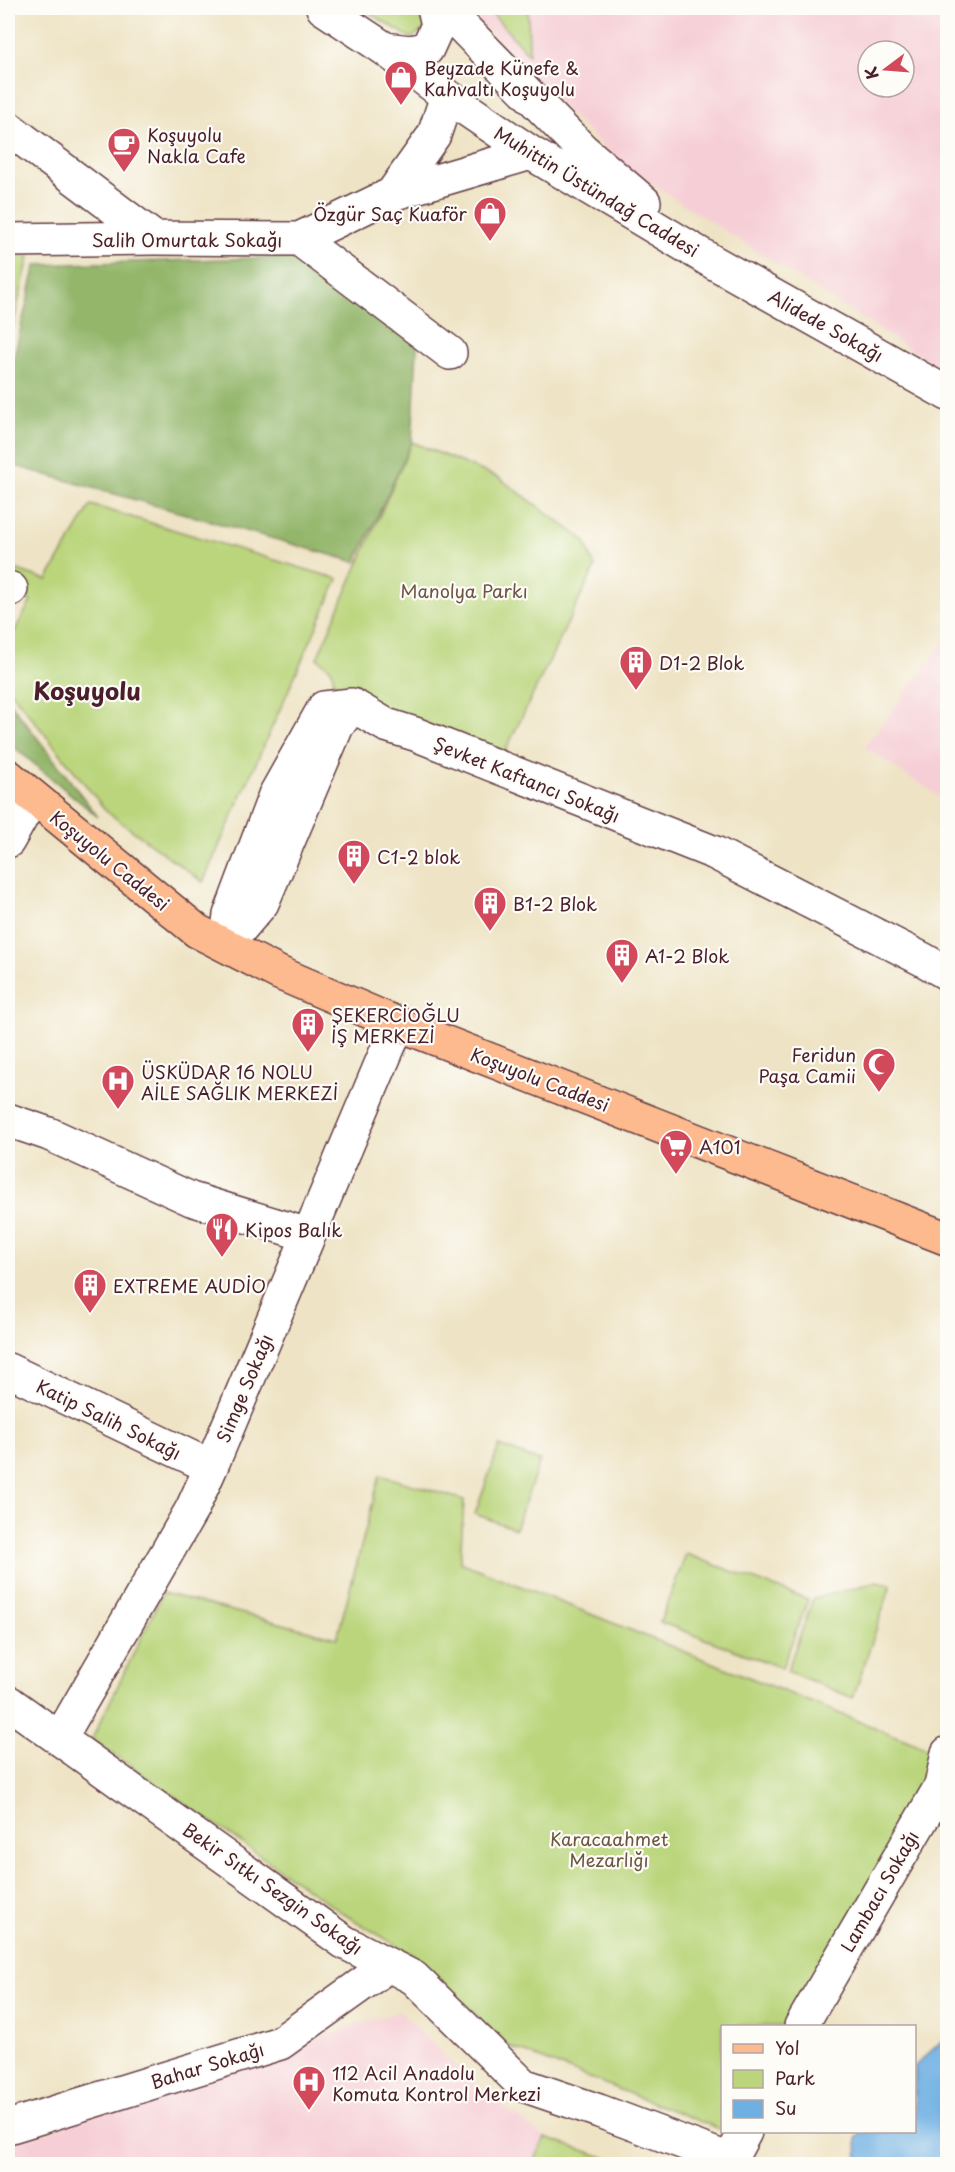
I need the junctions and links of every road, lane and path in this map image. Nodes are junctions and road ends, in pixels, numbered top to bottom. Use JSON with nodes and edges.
{"nodes":[{"id":1,"x":323,"y":8,"type":"edge"},
{"id":2,"x":434,"y":8,"type":"edge"},
{"id":3,"x":444,"y":8,"type":"edge"},
{"id":4,"x":385,"y":49,"type":"junction"},
{"id":5,"x":447,"y":96,"type":"junction"},
{"id":6,"x":8,"y":128,"type":"edge"},
{"id":7,"x":531,"y":153,"type":"junction"},
{"id":8,"x":392,"y":194,"type":"junction"},
{"id":9,"x":154,"y":238,"type":"junction"},
{"id":10,"x":299,"y":239,"type":"junction"},
{"id":11,"x":8,"y":240,"type":"edge"},
{"id":12,"x":714,"y":262,"type":"junction"},
{"id":13,"x":450,"y":353,"type":"dead end"},
{"id":14,"x":944,"y":393,"type":"edge"},
{"id":15,"x":8,"y":777,"type":"edge"},
{"id":16,"x":32,"y":798,"type":"junction"},
{"id":17,"x":8,"y":841,"type":"edge"},
{"id":18,"x":226,"y":945,"type":"junction"},
{"id":19,"x":948,"y":974,"type":"edge"},
{"id":20,"x":398,"y":1024,"type":"junction"},
{"id":21,"x":8,"y":1120,"type":"edge"},
{"id":22,"x":308,"y":1235,"type":"junction"},
{"id":23,"x":948,"y":1239,"type":"edge"},
{"id":24,"x":8,"y":1370,"type":"edge"},
{"id":25,"x":211,"y":1467,"type":"junction"},
{"id":26,"x":8,"y":1702,"type":"edge"},
{"id":27,"x":60,"y":1738,"type":"junction"},
{"id":28,"x":948,"y":1753,"type":"edge"},
{"id":29,"x":386,"y":1964,"type":"junction"},
{"id":30,"x":802,"y":2025,"type":"edge"},
{"id":31,"x":8,"y":2127,"type":"edge"},
{"id":32,"x":738,"y":2146,"type":"edge"}],
"edges":[{"from":1,"to":4,"type":"street","name":"Muhittin Üstündağ Caddesi"},
{"from":2,"to":4,"type":"street","name":"Muhittin Üstündağ Caddesi"},
{"from":3,"to":12,"type":"street","name":"Muhittin Üstündağ Caddesi"},
{"from":4,"to":5,"type":"street","name":"Muhittin Üstündağ Caddesi"},
{"from":5,"to":7,"type":"street","name":"Muhittin Üstündağ Caddesi"},
{"from":5,"to":8,"type":"street","name":"Salih Omurtak Sokağı"},
{"from":6,"to":9,"type":"street"},
{"from":7,"to":8,"type":"street","name":"Salih Omurtak Sokağı"},
{"from":7,"to":12,"type":"street","name":"Muhittin Üstündağ Caddesi"},
{"from":8,"to":10,"type":"street","name":"Salih Omurtak Sokağı"},
{"from":9,"to":10,"type":"street","name":"Salih Omurtak Sokağı"},
{"from":9,"to":11,"type":"street","name":"Salih Omurtak Sokağı"},
{"from":10,"to":13,"type":"street"},
{"from":12,"to":14,"type":"street","name":"Alidede Sokağı"},
{"from":15,"to":16,"type":"main road","name":"Koşuyolu Caddesi"},
{"from":16,"to":17,"type":"street"},
{"from":16,"to":18,"type":"main road","name":"Koşuyolu Caddesi"},
{"from":18,"to":19,"type":"street","name":"Şevket Kaftancı Sokağı"},
{"from":18,"to":20,"type":"main road","name":"Koşuyolu Caddesi"},
{"from":20,"to":22,"type":"street","name":"Simge Sokağı"},
{"from":20,"to":23,"type":"main road","name":"Koşuyolu Caddesi"},
{"from":21,"to":22,"type":"street"},
{"from":22,"to":25,"type":"street","name":"Simge Sokağı"},
{"from":24,"to":25,"type":"street","name":"Katip Salih Sokağı"},
{"from":25,"to":27,"type":"street","name":"Simge Sokağı"},
{"from":26,"to":27,"type":"street","name":"Bekir Sıtkı Sezgin Sokağı"},
{"from":27,"to":29,"type":"street","name":"Bekir Sıtkı Sezgin Sokağı"},
{"from":28,"to":30,"type":"street","name":"Lambacı Sokağı"},
{"from":29,"to":31,"type":"street","name":"Bahar Sokağı"},
{"from":29,"to":32,"type":"street","name":"Bekir Sıtkı Sezgin Sokağı"}]}
